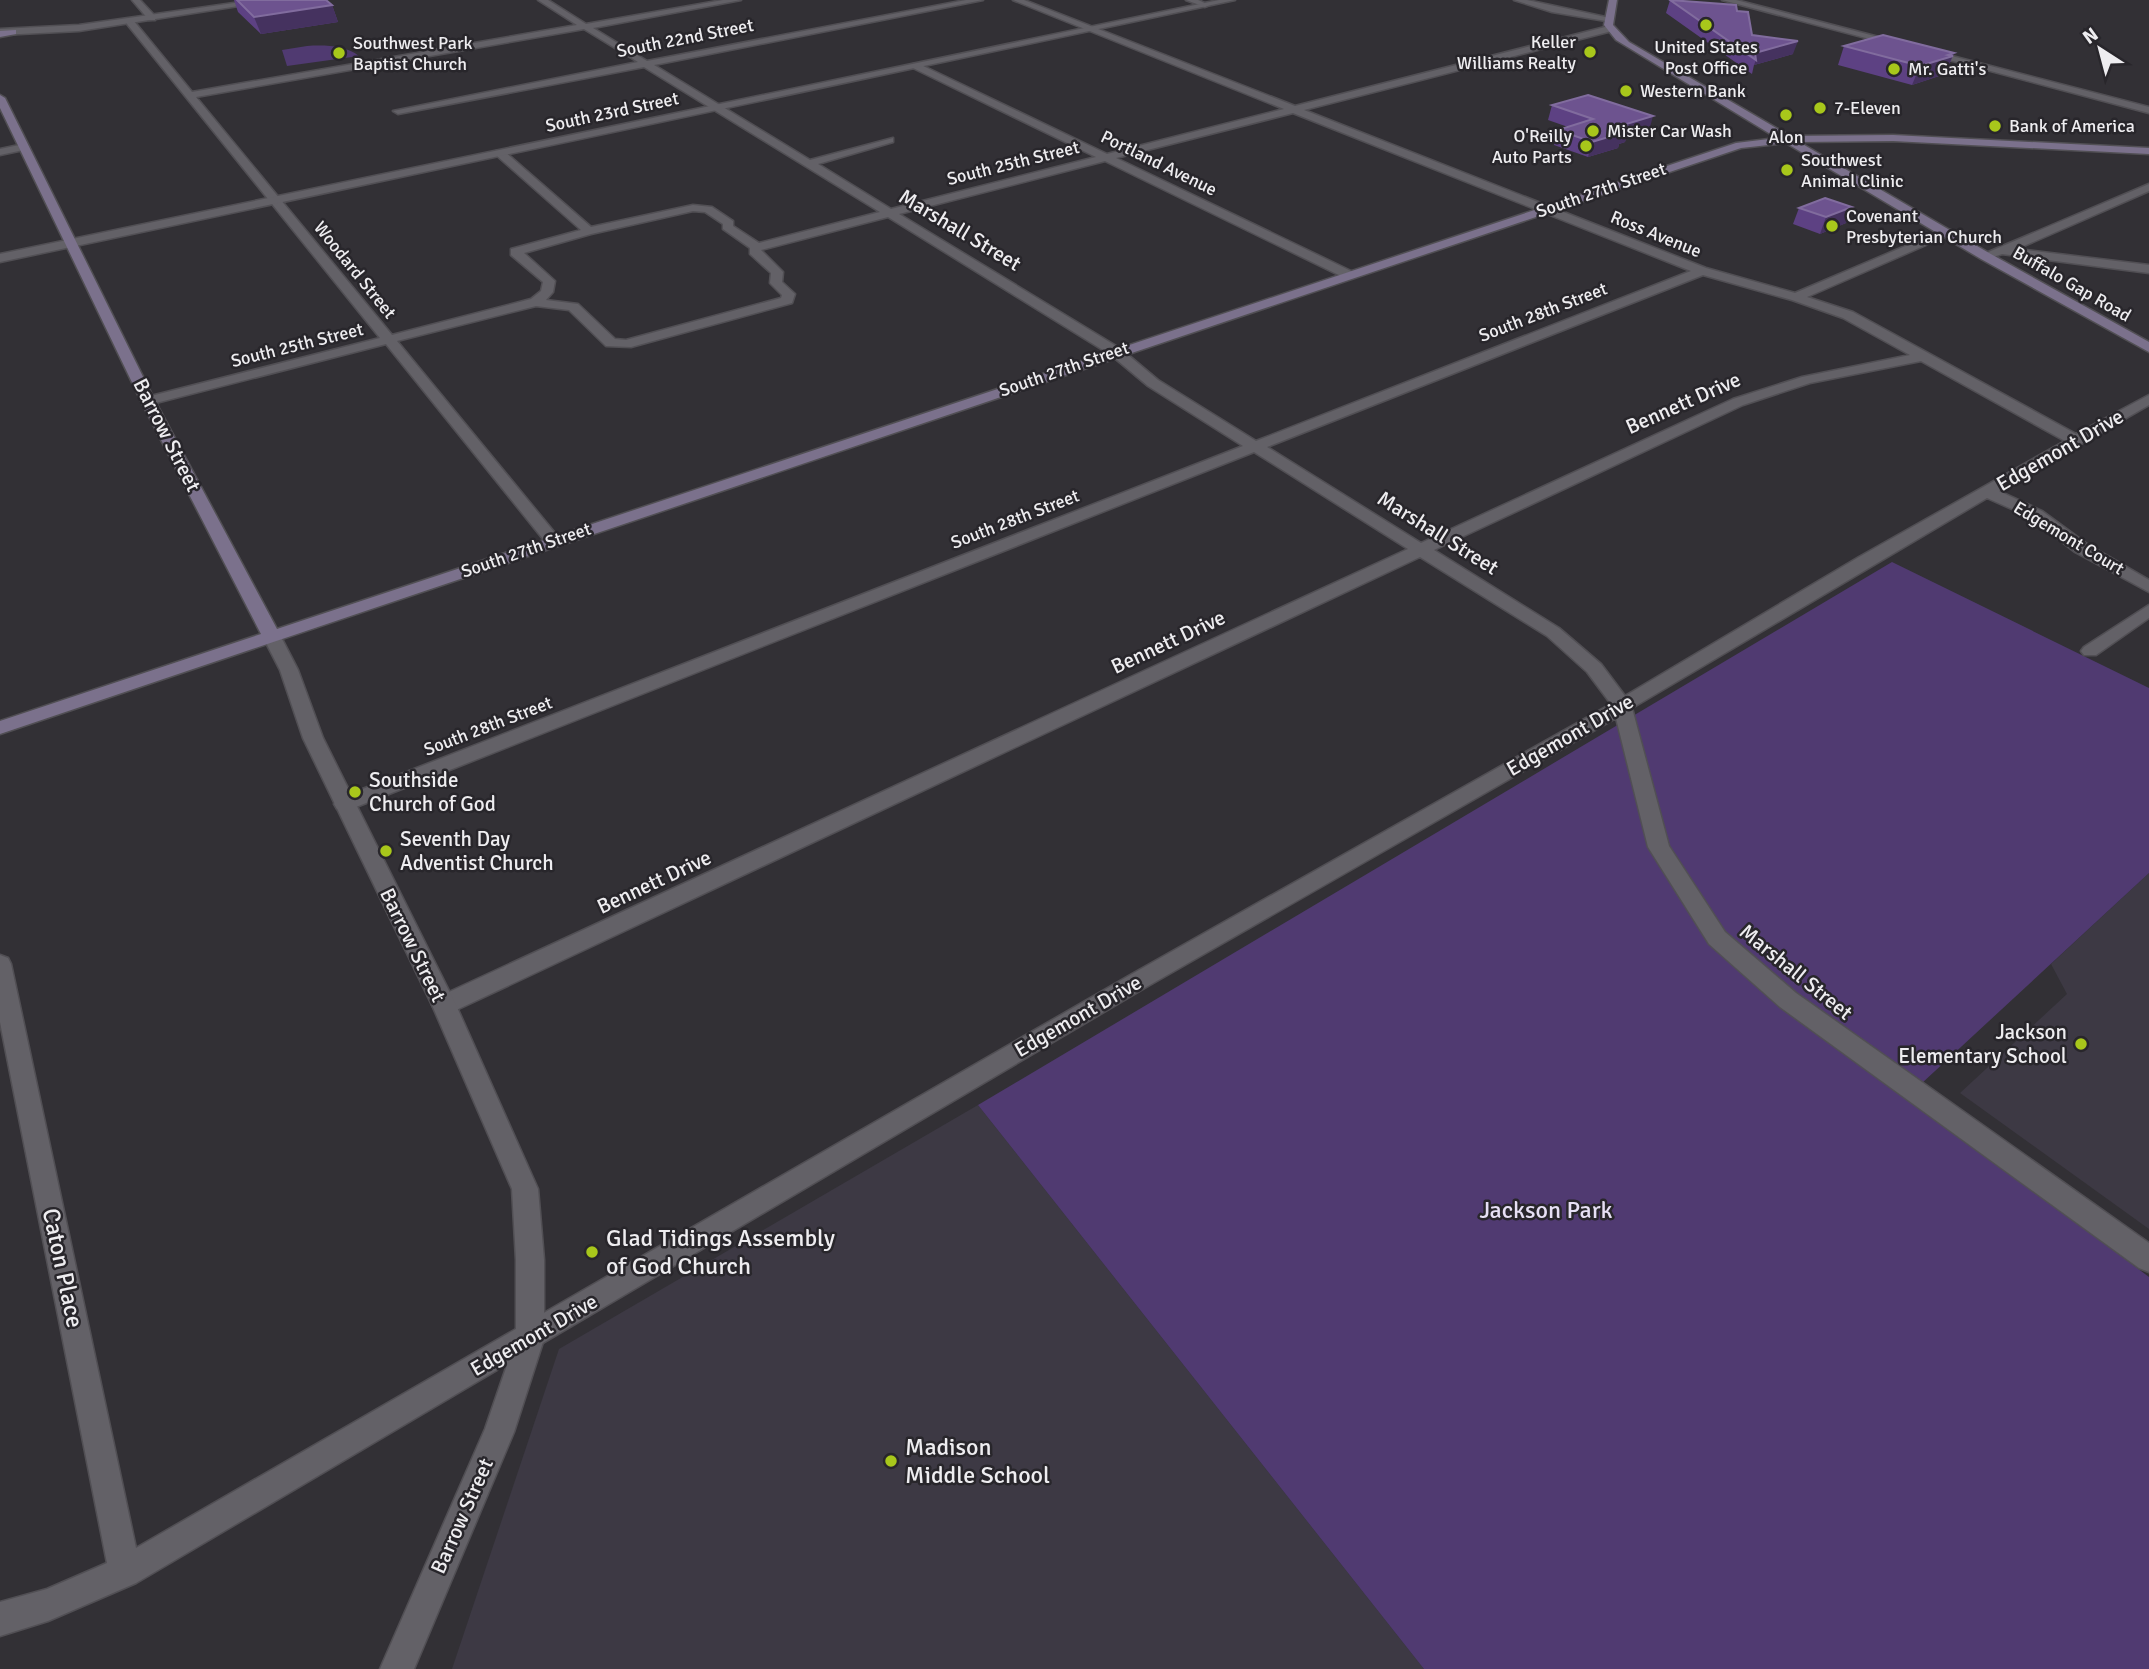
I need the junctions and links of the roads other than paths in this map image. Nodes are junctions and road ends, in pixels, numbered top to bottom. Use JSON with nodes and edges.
{"nodes":[{"id":1,"x":136,"y":0,"type":"edge"},
{"id":2,"x":272,"y":0,"type":"edge"},
{"id":3,"x":542,"y":0,"type":"edge"},
{"id":4,"x":737,"y":0,"type":"edge"},
{"id":5,"x":979,"y":0,"type":"edge"},
{"id":6,"x":1017,"y":0,"type":"edge"},
{"id":7,"x":1190,"y":0,"type":"edge"},
{"id":8,"x":1231,"y":0,"type":"edge"},
{"id":9,"x":1518,"y":0,"type":"edge"},
{"id":10,"x":1613,"y":0,"type":"edge"},
{"id":11,"x":1726,"y":0,"type":"edge"},
{"id":12,"x":1205,"y":5,"type":"junction"},
{"id":13,"x":152,"y":18,"type":"junction"},
{"id":14,"x":130,"y":22,"type":"junction"},
{"id":15,"x":1607,"y":23,"type":"junction"},
{"id":16,"x":586,"y":26,"type":"junction"},
{"id":17,"x":1093,"y":29,"type":"junction"},
{"id":18,"x":13,"y":32,"type":"joint"},
{"id":19,"x":0,"y":33,"type":"edge"},
{"id":20,"x":646,"y":63,"type":"junction"},
{"id":21,"x":916,"y":66,"type":"junction"},
{"id":22,"x":190,"y":96,"type":"junction"},
{"id":23,"x":1,"y":101,"type":"edge"},
{"id":24,"x":718,"y":107,"type":"junction"},
{"id":25,"x":1294,"y":109,"type":"junction"},
{"id":26,"x":2149,"y":110,"type":"edge"},
{"id":27,"x":398,"y":111,"type":"dead end"},
{"id":28,"x":1850,"y":137,"type":"junction"},
{"id":29,"x":1789,"y":139,"type":"junction"},
{"id":30,"x":889,"y":140,"type":"dead end"},
{"id":31,"x":24,"y":147,"type":"junction"},
{"id":32,"x":1728,"y":149,"type":"junction"},
{"id":33,"x":2149,"y":151,"type":"edge"},
{"id":34,"x":0,"y":152,"type":"edge"},
{"id":35,"x":500,"y":153,"type":"junction"},
{"id":36,"x":1107,"y":157,"type":"junction"},
{"id":37,"x":1828,"y":162,"type":"junction"},
{"id":38,"x":807,"y":164,"type":"junction"},
{"id":39,"x":2149,"y":187,"type":"edge"},
{"id":40,"x":275,"y":200,"type":"junction"},
{"id":41,"x":1545,"y":209,"type":"junction"},
{"id":42,"x":888,"y":212,"type":"junction"},
{"id":43,"x":589,"y":231,"type":"junction"},
{"id":44,"x":1947,"y":232,"type":"junction"},
{"id":45,"x":70,"y":243,"type":"junction"},
{"id":46,"x":757,"y":247,"type":"junction"},
{"id":47,"x":2002,"y":251,"type":"junction"},
{"id":48,"x":1985,"y":256,"type":"junction"},
{"id":49,"x":0,"y":258,"type":"edge"},
{"id":50,"x":2149,"y":270,"type":"edge"},
{"id":51,"x":1702,"y":271,"type":"junction"},
{"id":52,"x":1349,"y":275,"type":"junction"},
{"id":53,"x":1796,"y":297,"type":"junction"},
{"id":54,"x":536,"y":302,"type":"junction"},
{"id":55,"x":389,"y":339,"type":"junction"},
{"id":56,"x":2149,"y":348,"type":"edge"},
{"id":57,"x":1116,"y":352,"type":"junction"},
{"id":58,"x":1924,"y":356,"type":"junction"},
{"id":59,"x":2149,"y":399,"type":"edge"},
{"id":60,"x":148,"y":401,"type":"junction"},
{"id":61,"x":2077,"y":441,"type":"junction"},
{"id":62,"x":1255,"y":445,"type":"junction"},
{"id":63,"x":1987,"y":492,"type":"junction"},
{"id":64,"x":553,"y":541,"type":"junction"},
{"id":65,"x":1421,"y":549,"type":"junction"},
{"id":66,"x":2149,"y":587,"type":"edge"},
{"id":67,"x":2149,"y":610,"type":"edge"},
{"id":68,"x":271,"y":635,"type":"junction"},
{"id":69,"x":2090,"y":651,"type":"dead end"},
{"id":70,"x":1622,"y":706,"type":"junction"},
{"id":71,"x":0,"y":728,"type":"edge"},
{"id":72,"x":344,"y":804,"type":"junction"},
{"id":73,"x":0,"y":964,"type":"edge"},
{"id":74,"x":444,"y":1006,"type":"junction"},
{"id":75,"x":2149,"y":1259,"type":"edge"},
{"id":76,"x":530,"y":1339,"type":"junction"},
{"id":77,"x":125,"y":1572,"type":"junction"},
{"id":78,"x":0,"y":1619,"type":"edge"},
{"id":79,"x":397,"y":1669,"type":"edge"}],
"edges":[{"from":1,"to":13,"type":"street"},
{"from":2,"to":13,"type":"street"},
{"from":3,"to":16,"type":"street","name":"Marshall Street"},
{"from":4,"to":16,"type":"street"},
{"from":5,"to":20,"type":"street","name":"South 22nd Street"},
{"from":6,"to":17,"type":"street","name":"Ross Avenue"},
{"from":7,"to":12,"type":"street"},
{"from":8,"to":12,"type":"street","name":"South 23rd Street"},
{"from":9,"to":15,"type":"street"},
{"from":10,"to":15,"type":"main road"},
{"from":11,"to":26,"type":"street"},
{"from":12,"to":17,"type":"street","name":"South 23rd Street"},
{"from":13,"to":14,"type":"street"},
{"from":14,"to":18,"type":"street"},
{"from":14,"to":22,"type":"street","name":"Woodard Street"},
{"from":15,"to":25,"type":"street","name":"South 25th Street"},
{"from":15,"to":29,"type":"main road","name":"Buffalo Gap Road"},
{"from":16,"to":20,"type":"street","name":"Marshall Street"},
{"from":16,"to":22,"type":"street"},
{"from":17,"to":21,"type":"street","name":"South 23rd Street"},
{"from":17,"to":25,"type":"street","name":"Ross Avenue"},
{"from":18,"to":19,"type":"main road"},
{"from":20,"to":24,"type":"street","name":"Marshall Street"},
{"from":20,"to":27,"type":"street","name":"South 22nd Street"},
{"from":21,"to":24,"type":"street","name":"South 23rd Street"},
{"from":21,"to":36,"type":"street","name":"Portland Avenue"},
{"from":22,"to":40,"type":"street","name":"Woodard Street"},
{"from":23,"to":31,"type":"main road","name":"Barrow Street"},
{"from":24,"to":35,"type":"street","name":"South 23rd Street"},
{"from":24,"to":38,"type":"street","name":"Marshall Street"},
{"from":25,"to":36,"type":"street","name":"South 25th Street"},
{"from":25,"to":41,"type":"street","name":"Ross Avenue"},
{"from":28,"to":29,"type":"main road","name":"South 27th Street"},
{"from":28,"to":33,"type":"main road","name":"South 27th Street"},
{"from":28,"to":37,"type":"main road"},
{"from":29,"to":32,"type":"main road","name":"South 27th Street"},
{"from":29,"to":37,"type":"main road","name":"Buffalo Gap Road"},
{"from":30,"to":38,"type":"street"},
{"from":31,"to":34,"type":"street"},
{"from":31,"to":45,"type":"main road","name":"Barrow Street"},
{"from":32,"to":37,"type":"main road"},
{"from":32,"to":41,"type":"main road","name":"South 27th Street"},
{"from":35,"to":40,"type":"street","name":"South 23rd Street"},
{"from":35,"to":43,"type":"street"},
{"from":36,"to":42,"type":"street","name":"South 25th Street"},
{"from":36,"to":52,"type":"street","name":"Portland Avenue"},
{"from":37,"to":44,"type":"main road","name":"Buffalo Gap Road"},
{"from":38,"to":42,"type":"street","name":"Marshall Street"},
{"from":39,"to":47,"type":"street"},
{"from":40,"to":45,"type":"street","name":"South 23rd Street"},
{"from":40,"to":55,"type":"street","name":"Woodard Street"},
{"from":41,"to":51,"type":"street","name":"Ross Avenue"},
{"from":41,"to":52,"type":"main road","name":"South 27th Street"},
{"from":42,"to":46,"type":"street","name":"South 25th Street"},
{"from":42,"to":57,"type":"street","name":"Marshall Street"},
{"from":43,"to":46,"type":"street"},
{"from":43,"to":54,"type":"street"},
{"from":44,"to":48,"type":"main road","name":"Buffalo Gap Road"},
{"from":44,"to":53,"type":"street"},
{"from":45,"to":49,"type":"street","name":"South 23rd Street"},
{"from":45,"to":60,"type":"main road","name":"Barrow Street"},
{"from":46,"to":54,"type":"street","name":"South 25th Street"},
{"from":47,"to":48,"type":"street"},
{"from":47,"to":50,"type":"street"},
{"from":48,"to":56,"type":"main road","name":"Buffalo Gap Road"},
{"from":51,"to":53,"type":"street","name":"Ross Avenue"},
{"from":51,"to":62,"type":"street","name":"South 28th Street"},
{"from":52,"to":57,"type":"main road","name":"South 27th Street"},
{"from":53,"to":58,"type":"street","name":"Ross Avenue"},
{"from":54,"to":55,"type":"street","name":"South 25th Street"},
{"from":55,"to":60,"type":"street","name":"South 25th Street"},
{"from":55,"to":64,"type":"street","name":"Woodard Street"},
{"from":57,"to":62,"type":"street","name":"Marshall Street"},
{"from":57,"to":64,"type":"main road","name":"South 27th Street"},
{"from":58,"to":61,"type":"street","name":"Ross Avenue"},
{"from":58,"to":65,"type":"street","name":"Bennett Drive"},
{"from":59,"to":61,"type":"street","name":"Edgemont Drive"},
{"from":60,"to":68,"type":"main road","name":"Barrow Street"},
{"from":61,"to":63,"type":"street","name":"Edgemont Drive"},
{"from":62,"to":65,"type":"street","name":"Marshall Street"},
{"from":62,"to":72,"type":"street","name":"South 28th Street"},
{"from":63,"to":66,"type":"street","name":"Edgemont Court"},
{"from":63,"to":70,"type":"street","name":"Edgemont Drive"},
{"from":64,"to":68,"type":"main road","name":"South 27th Street"},
{"from":65,"to":70,"type":"street","name":"Marshall Street"},
{"from":65,"to":74,"type":"street","name":"Bennett Drive"},
{"from":67,"to":69,"type":"street"},
{"from":68,"to":71,"type":"main road","name":"South 27th Street"},
{"from":68,"to":72,"type":"street","name":"Barrow Street"},
{"from":70,"to":75,"type":"street","name":"Marshall Street"},
{"from":70,"to":76,"type":"street","name":"Edgemont Drive"},
{"from":72,"to":74,"type":"street","name":"Barrow Street"},
{"from":73,"to":77,"type":"street","name":"Caton Place"},
{"from":74,"to":76,"type":"street","name":"Barrow Street"},
{"from":76,"to":77,"type":"street","name":"Edgemont Drive"},
{"from":76,"to":79,"type":"street","name":"Barrow Street"},
{"from":77,"to":78,"type":"street","name":"Edgemont Drive"}]}
